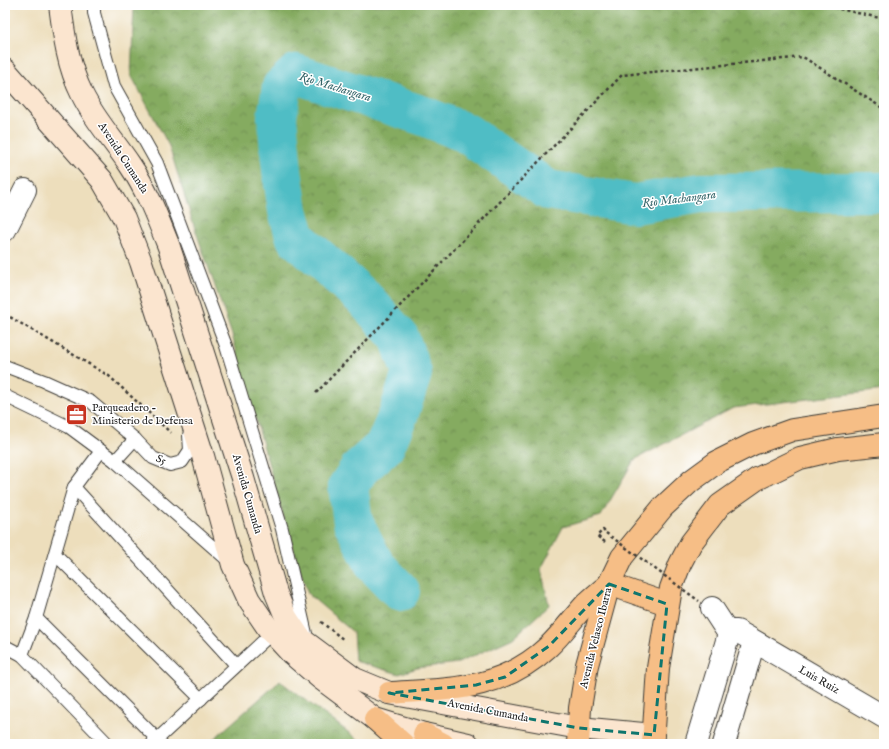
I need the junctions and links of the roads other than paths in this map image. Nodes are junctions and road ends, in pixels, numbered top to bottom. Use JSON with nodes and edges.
{"nodes":[{"id":1,"x":60,"y":5,"type":"edge"},
{"id":2,"x":95,"y":8,"type":"edge"},
{"id":3,"x":5,"y":70,"type":"edge"},
{"id":4,"x":5,"y":96,"type":"edge"},
{"id":5,"x":42,"y":112,"type":"junction"},
{"id":6,"x":25,"y":190,"type":"dead end"},
{"id":7,"x":5,"y":230,"type":"edge"},
{"id":8,"x":141,"y":262,"type":"junction"},
{"id":9,"x":5,"y":366,"type":"edge"},
{"id":10,"x":5,"y":396,"type":"edge"},
{"id":11,"x":884,"y":416,"type":"edge"},
{"id":12,"x":135,"y":439,"type":"junction"},
{"id":13,"x":884,"y":444,"type":"edge"},
{"id":14,"x":101,"y":451,"type":"junction"},
{"id":15,"x":115,"y":461,"type":"junction"},
{"id":16,"x":74,"y":487,"type":"junction"},
{"id":17,"x":55,"y":554,"type":"junction"},
{"id":18,"x":233,"y":565,"type":"junction"},
{"id":19,"x":609,"y":584,"type":"junction"},
{"id":20,"x":668,"y":604,"type":"junction"},
{"id":21,"x":705,"y":604,"type":"road end"},
{"id":22,"x":36,"y":618,"type":"junction"},
{"id":23,"x":272,"y":633,"type":"junction"},
{"id":24,"x":729,"y":634,"type":"junction"},
{"id":25,"x":754,"y":642,"type":"junction"},
{"id":26,"x":308,"y":644,"type":"junction"},
{"id":27,"x":5,"y":646,"type":"edge"},
{"id":28,"x":22,"y":655,"type":"junction"},
{"id":29,"x":236,"y":665,"type":"junction"},
{"id":30,"x":320,"y":678,"type":"junction"},
{"id":31,"x":389,"y":693,"type":"junction"},
{"id":32,"x":201,"y":698,"type":"junction"},
{"id":33,"x":884,"y":717,"type":"edge"},
{"id":34,"x":391,"y":729,"type":"edge"},
{"id":35,"x":578,"y":736,"type":"edge"},
{"id":36,"x":425,"y":739,"type":"edge"},
{"id":37,"x":654,"y":740,"type":"edge"},
{"id":38,"x":154,"y":742,"type":"edge"},
{"id":39,"x":108,"y":744,"type":"edge"},
{"id":40,"x":443,"y":744,"type":"edge"},
{"id":41,"x":468,"y":744,"type":"edge"},
{"id":42,"x":696,"y":744,"type":"edge"},
{"id":43,"x":724,"y":744,"type":"edge"}],
"edges":[{"from":1,"to":26,"type":"main road","name":"Avenida Cumanda"},
{"from":2,"to":26,"type":"lane"},
{"from":3,"to":5,"type":"main road"},
{"from":4,"to":5,"type":"main road"},
{"from":5,"to":8,"type":"main road"},
{"from":6,"to":7,"type":"street"},
{"from":8,"to":12,"type":"lane","name":"S5"},
{"from":8,"to":18,"type":"main road"},
{"from":9,"to":12,"type":"lane","name":"S5"},
{"from":10,"to":14,"type":"lane"},
{"from":11,"to":19,"type":"main road","name":"Avenida Velasco Ibarra"},
{"from":12,"to":15,"type":"lane"},
{"from":13,"to":20,"type":"main road"},
{"from":14,"to":15,"type":"lane"},
{"from":14,"to":16,"type":"lane"},
{"from":15,"to":18,"type":"lane"},
{"from":16,"to":17,"type":"lane"},
{"from":16,"to":29,"type":"lane"},
{"from":17,"to":22,"type":"lane"},
{"from":17,"to":32,"type":"lane"},
{"from":18,"to":23,"type":"main road"},
{"from":19,"to":20,"type":"main road"},
{"from":19,"to":31,"type":"main road"},
{"from":19,"to":35,"type":"main road","name":"Avenida Velasco Ibarra"},
{"from":20,"to":37,"type":"main road"},
{"from":21,"to":24,"type":"street"},
{"from":22,"to":28,"type":"lane"},
{"from":22,"to":38,"type":"lane"},
{"from":23,"to":29,"type":"lane"},
{"from":23,"to":30,"type":"main road"},
{"from":24,"to":25,"type":"street","name":"Luis Ruiz"},
{"from":24,"to":42,"type":"street"},
{"from":25,"to":33,"type":"street","name":"Luis Ruiz"},
{"from":25,"to":43,"type":"street"},
{"from":26,"to":30,"type":"lane"},
{"from":26,"to":31,"type":"main road","name":"Avenida Cumanda"},
{"from":26,"to":34,"type":"lane"},
{"from":27,"to":28,"type":"lane"},
{"from":28,"to":39,"type":"lane"},
{"from":29,"to":32,"type":"lane"},
{"from":30,"to":34,"type":"main road"},
{"from":31,"to":35,"type":"main road","name":"Avenida Cumanda"},
{"from":32,"to":38,"type":"lane"},
{"from":34,"to":36,"type":"main road"},
{"from":35,"to":37,"type":"main road","name":"Avenida Cumanda"},
{"from":36,"to":40,"type":"main road"},
{"from":36,"to":41,"type":"main road"}]}
